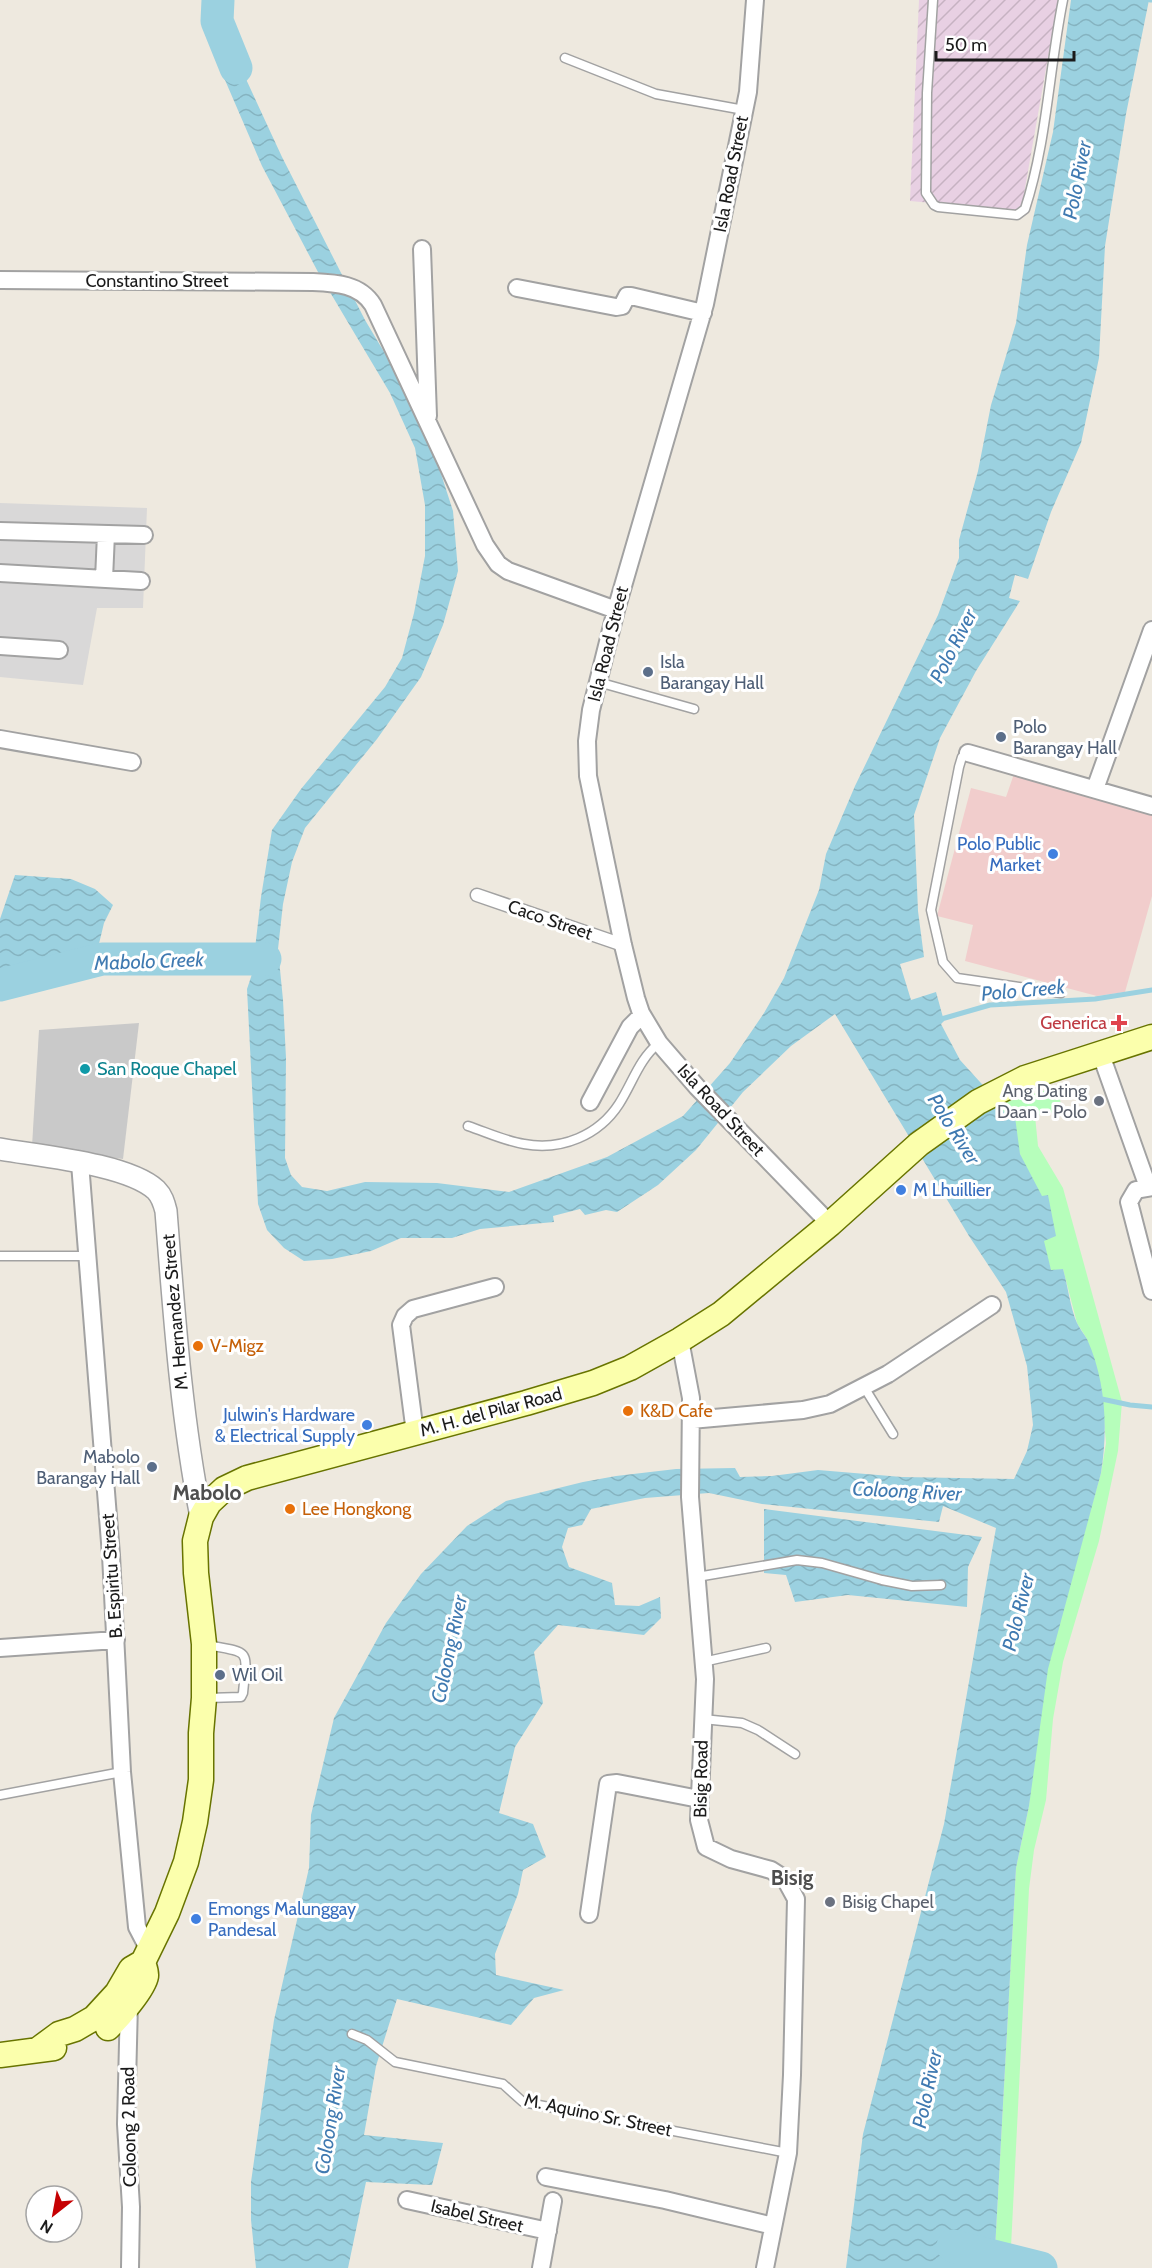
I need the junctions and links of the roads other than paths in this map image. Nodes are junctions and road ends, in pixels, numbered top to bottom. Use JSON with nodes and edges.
{"nodes":[{"id":1,"x":755,"y":0,"type":"edge"},
{"id":2,"x":933,"y":0,"type":"edge"},
{"id":3,"x":1063,"y":0,"type":"edge"},
{"id":4,"x":565,"y":58,"type":"dead end"},
{"id":5,"x":744,"y":110,"type":"junction"},
{"id":6,"x":422,"y":249,"type":"dead end"},
{"id":7,"x":0,"y":280,"type":"edge"},
{"id":8,"x":517,"y":288,"type":"dead end"},
{"id":9,"x":702,"y":313,"type":"junction"},
{"id":10,"x":428,"y":423,"type":"junction"},
{"id":11,"x":0,"y":531,"type":"edge"},
{"id":12,"x":106,"y":534,"type":"junction"},
{"id":13,"x":144,"y":535,"type":"dead end"},
{"id":14,"x":0,"y":573,"type":"edge"},
{"id":15,"x":104,"y":579,"type":"junction"},
{"id":16,"x":141,"y":581,"type":"dead end"},
{"id":17,"x":616,"y":610,"type":"junction"},
{"id":18,"x":1152,"y":630,"type":"edge"},
{"id":19,"x":0,"y":646,"type":"edge"},
{"id":20,"x":59,"y":650,"type":"dead end"},
{"id":21,"x":598,"y":682,"type":"junction"},
{"id":22,"x":694,"y":709,"type":"dead end"},
{"id":23,"x":0,"y":739,"type":"edge"},
{"id":24,"x":968,"y":753,"type":"joint"},
{"id":25,"x":132,"y":762,"type":"dead end"},
{"id":26,"x":1095,"y":789,"type":"junction"},
{"id":27,"x":1152,"y":806,"type":"edge"},
{"id":28,"x":477,"y":896,"type":"dead end"},
{"id":29,"x":623,"y":945,"type":"junction"},
{"id":30,"x":1061,"y":993,"type":"dead end"},
{"id":31,"x":637,"y":1020,"type":"junction"},
{"id":32,"x":1152,"y":1037,"type":"edge"},
{"id":33,"x":659,"y":1043,"type":"junction"},
{"id":34,"x":1100,"y":1052,"type":"junction"},
{"id":35,"x":590,"y":1102,"type":"dead end"},
{"id":36,"x":468,"y":1126,"type":"dead end"},
{"id":37,"x":0,"y":1149,"type":"edge"},
{"id":38,"x":80,"y":1163,"type":"junction"},
{"id":39,"x":1150,"y":1187,"type":"edge"},
{"id":40,"x":830,"y":1224,"type":"junction"},
{"id":41,"x":0,"y":1256,"type":"edge"},
{"id":42,"x":88,"y":1256,"type":"junction"},
{"id":43,"x":495,"y":1287,"type":"dead end"},
{"id":44,"x":1152,"y":1291,"type":"edge"},
{"id":45,"x":992,"y":1305,"type":"dead end"},
{"id":46,"x":680,"y":1340,"type":"junction"},
{"id":47,"x":864,"y":1387,"type":"junction"},
{"id":48,"x":691,"y":1420,"type":"junction"},
{"id":49,"x":415,"y":1433,"type":"junction"},
{"id":50,"x":893,"y":1434,"type":"dead end"},
{"id":51,"x":201,"y":1517,"type":"junction"},
{"id":52,"x":697,"y":1577,"type":"junction"},
{"id":53,"x":941,"y":1585,"type":"dead end"},
{"id":54,"x":116,"y":1640,"type":"junction"},
{"id":55,"x":204,"y":1644,"type":"junction"},
{"id":56,"x":0,"y":1648,"type":"edge"},
{"id":57,"x":766,"y":1648,"type":"dead end"},
{"id":58,"x":703,"y":1662,"type":"junction"},
{"id":59,"x":204,"y":1698,"type":"junction"},
{"id":60,"x":703,"y":1719,"type":"junction"},
{"id":61,"x":795,"y":1754,"type":"dead end"},
{"id":62,"x":122,"y":1772,"type":"junction"},
{"id":63,"x":0,"y":1795,"type":"edge"},
{"id":64,"x":699,"y":1799,"type":"junction"},
{"id":65,"x":589,"y":1914,"type":"dead end"},
{"id":66,"x":146,"y":1956,"type":"junction"},
{"id":67,"x":123,"y":1998,"type":"junction"},
{"id":68,"x":352,"y":2034,"type":"dead end"},
{"id":69,"x":0,"y":2055,"type":"edge"},
{"id":70,"x":788,"y":2153,"type":"junction"},
{"id":71,"x":546,"y":2177,"type":"dead end"},
{"id":72,"x":407,"y":2200,"type":"dead end"},
{"id":73,"x":553,"y":2201,"type":"dead end"},
{"id":74,"x":773,"y":2226,"type":"junction"},
{"id":75,"x":548,"y":2231,"type":"junction"},
{"id":76,"x":130,"y":2268,"type":"edge"},
{"id":77,"x":541,"y":2268,"type":"edge"},
{"id":78,"x":765,"y":2268,"type":"edge"}],
"edges":[{"from":1,"to":5,"type":"street","name":"Isla Road Street"},
{"from":2,"to":3,"type":"lane"},
{"from":4,"to":5,"type":"lane"},
{"from":5,"to":9,"type":"street","name":"Isla Road Street"},
{"from":6,"to":10,"type":"street"},
{"from":7,"to":10,"type":"street","name":"Constantino Street"},
{"from":8,"to":9,"type":"street"},
{"from":9,"to":17,"type":"street","name":"Isla Road Street"},
{"from":10,"to":17,"type":"street"},
{"from":11,"to":12,"type":"street"},
{"from":12,"to":13,"type":"street"},
{"from":12,"to":15,"type":"street"},
{"from":14,"to":15,"type":"street"},
{"from":15,"to":16,"type":"street"},
{"from":17,"to":21,"type":"street","name":"Isla Road Street"},
{"from":18,"to":26,"type":"street"},
{"from":19,"to":20,"type":"street"},
{"from":21,"to":22,"type":"lane"},
{"from":21,"to":29,"type":"street","name":"Isla Road Street"},
{"from":23,"to":25,"type":"street"},
{"from":24,"to":26,"type":"street"},
{"from":24,"to":30,"type":"lane"},
{"from":26,"to":27,"type":"street"},
{"from":28,"to":29,"type":"street","name":"Caco Street"},
{"from":29,"to":31,"type":"street","name":"Isla Road Street"},
{"from":31,"to":33,"type":"street","name":"Isla Road Street"},
{"from":31,"to":35,"type":"street"},
{"from":32,"to":34,"type":"main road","name":"M. H. del Pilar Road"},
{"from":33,"to":36,"type":"lane"},
{"from":33,"to":40,"type":"street","name":"Isla Road Street"},
{"from":34,"to":39,"type":"street"},
{"from":34,"to":40,"type":"main road","name":"M. H. del Pilar Road"},
{"from":37,"to":38,"type":"street","name":"M. Hernandez Street"},
{"from":38,"to":42,"type":"street","name":"B. Espiritu Street"},
{"from":38,"to":51,"type":"street","name":"M. Hernandez Street"},
{"from":39,"to":44,"type":"street"},
{"from":40,"to":46,"type":"main road","name":"M. H. del Pilar Road"},
{"from":41,"to":42,"type":"lane"},
{"from":42,"to":54,"type":"street","name":"B. Espiritu Street"},
{"from":43,"to":49,"type":"street"},
{"from":45,"to":47,"type":"street"},
{"from":46,"to":48,"type":"street","name":"Bisig Road"},
{"from":46,"to":49,"type":"main road","name":"M. H. del Pilar Road"},
{"from":47,"to":48,"type":"street"},
{"from":47,"to":50,"type":"lane"},
{"from":48,"to":52,"type":"street","name":"Bisig Road"},
{"from":49,"to":51,"type":"main road","name":"M. H. del Pilar Road"},
{"from":51,"to":55,"type":"main road","name":"M. H. del Pilar Road"},
{"from":52,"to":53,"type":"lane"},
{"from":52,"to":58,"type":"street","name":"Bisig Road"},
{"from":54,"to":56,"type":"street"},
{"from":54,"to":62,"type":"street","name":"B. Espiritu Street"},
{"from":55,"to":59,"type":"main road","name":"M. H. del Pilar Road"},
{"from":55,"to":59,"type":"lane"},
{"from":57,"to":58,"type":"lane"},
{"from":58,"to":60,"type":"street","name":"Bisig Road"},
{"from":59,"to":66,"type":"main road","name":"M. H. del Pilar Road"},
{"from":60,"to":61,"type":"lane"},
{"from":60,"to":64,"type":"street","name":"Bisig Road"},
{"from":62,"to":63,"type":"lane"},
{"from":62,"to":66,"type":"street","name":"B. Espiritu Street"},
{"from":64,"to":65,"type":"street"},
{"from":64,"to":70,"type":"street","name":"Bisig Road"},
{"from":66,"to":67,"type":"main road","name":"M. H. del Pilar Road"},
{"from":67,"to":69,"type":"main road","name":"M. H. del Pilar Road"},
{"from":67,"to":76,"type":"street","name":"Coloong 2 Road"},
{"from":68,"to":70,"type":"lane","name":"M. Aquino Sr. Street"},
{"from":70,"to":74,"type":"street","name":"Bisig Road"},
{"from":71,"to":74,"type":"street"},
{"from":72,"to":75,"type":"street","name":"Isabel Street"},
{"from":73,"to":75,"type":"street"},
{"from":74,"to":78,"type":"street","name":"Bisig Road"},
{"from":75,"to":77,"type":"street"}]}
